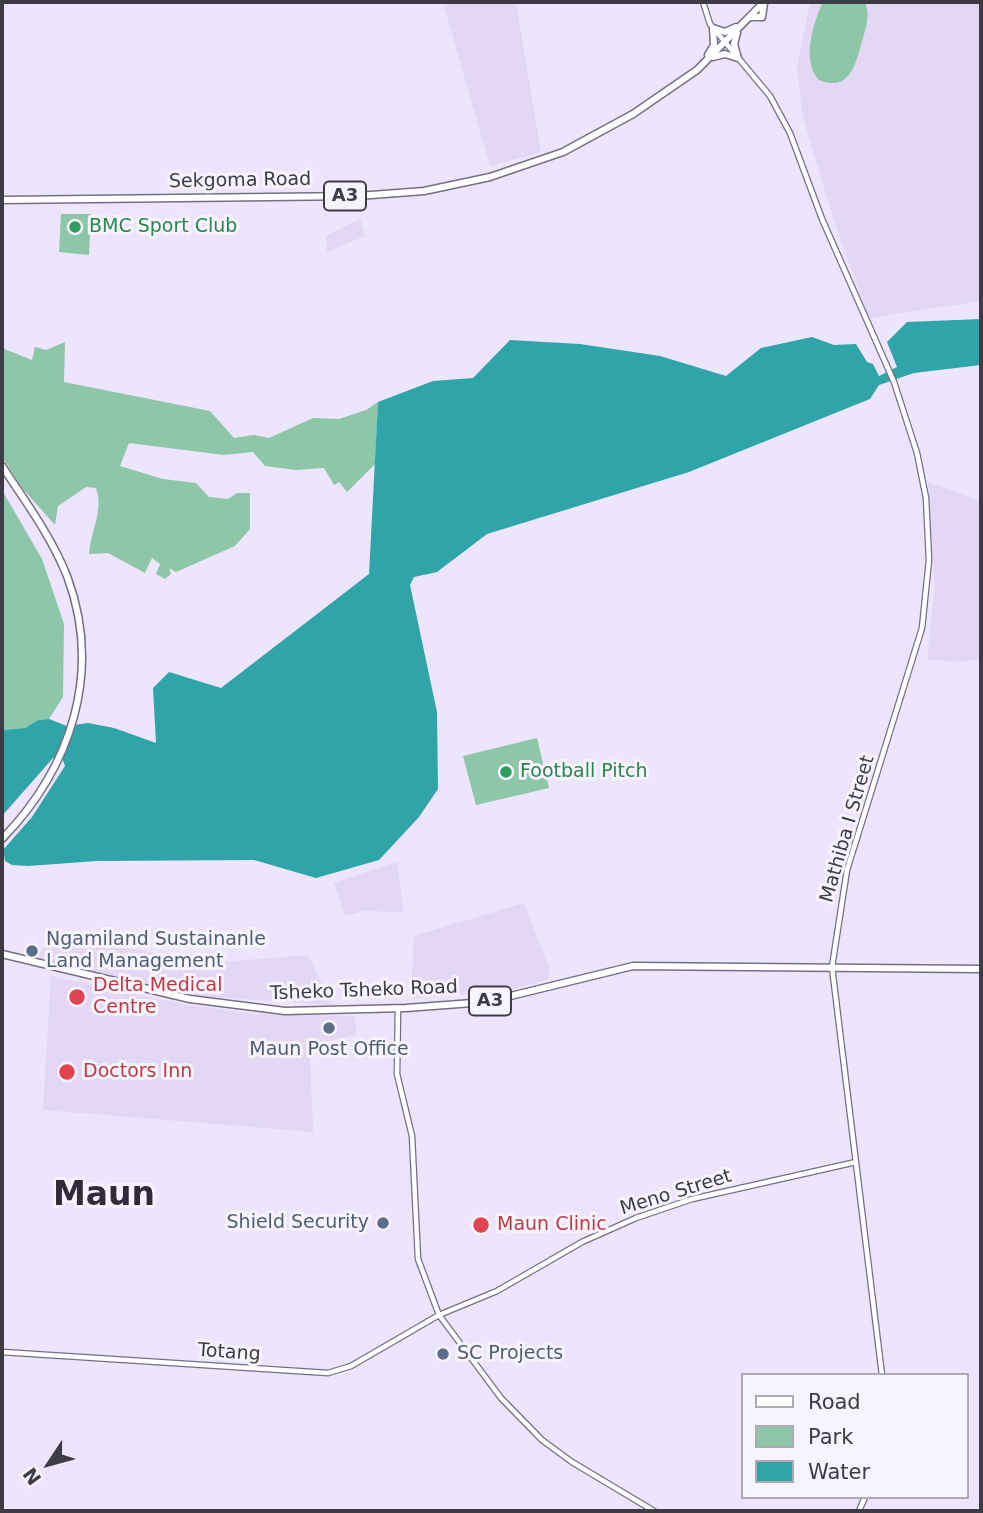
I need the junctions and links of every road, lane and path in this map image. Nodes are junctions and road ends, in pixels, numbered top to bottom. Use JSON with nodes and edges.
{"nodes":[{"id":1,"x":703,"y":2,"type":"edge"},
{"id":2,"x":763,"y":2,"type":"edge"},
{"id":3,"x":713,"y":28,"type":"junction"},
{"id":4,"x":737,"y":29,"type":"junction"},
{"id":5,"x":724,"y":42,"type":"junction"},
{"id":6,"x":709,"y":57,"type":"junction"},
{"id":7,"x":738,"y":58,"type":"junction"},
{"id":8,"x":2,"y":200,"type":"edge"},
{"id":9,"x":2,"y":466,"type":"edge"},
{"id":10,"x":2,"y":839,"type":"edge"},
{"id":11,"x":2,"y":954,"type":"edge"},
{"id":12,"x":832,"y":967,"type":"junction"},
{"id":13,"x":981,"y":969,"type":"edge"},
{"id":14,"x":398,"y":1008,"type":"junction"},
{"id":15,"x":856,"y":1162,"type":"junction"},
{"id":16,"x":439,"y":1314,"type":"junction"},
{"id":17,"x":2,"y":1352,"type":"edge"},
{"id":18,"x":882,"y":1373,"type":"edge"},
{"id":19,"x":654,"y":1511,"type":"edge"}],
"edges":[{"from":1,"to":3,"type":"street","name":"Mathiba I Street"},
{"from":2,"to":4,"type":"highway","name":"Sekgoma Road","number":"A3"},
{"from":2,"to":4,"type":"highway","name":"Sekgoma Road","number":"A3"},
{"from":3,"to":4,"type":"highway"},
{"from":3,"to":5,"type":"street","name":"Mathiba I Street"},
{"from":3,"to":6,"type":"highway"},
{"from":4,"to":5,"type":"highway","name":"Sekgoma Road","number":"A3"},
{"from":4,"to":7,"type":"highway"},
{"from":5,"to":6,"type":"highway","name":"Sekgoma Road","number":"A3"},
{"from":5,"to":7,"type":"street","name":"Mathiba I Street"},
{"from":6,"to":7,"type":"highway"},
{"from":6,"to":8,"type":"highway","name":"Sekgoma Road","number":"A3"},
{"from":7,"to":12,"type":"street","name":"Mathiba I Street"},
{"from":9,"to":10,"type":"highway"},
{"from":11,"to":14,"type":"highway","name":"Tsheko Tsheko Road","number":"A3"},
{"from":12,"to":13,"type":"highway","name":"Tsheko Tsheko Road","number":"A3"},
{"from":12,"to":14,"type":"highway","name":"Tsheko Tsheko Road","number":"A3"},
{"from":12,"to":15,"type":"street","name":"Mathiba I Street"},
{"from":14,"to":16,"type":"street"},
{"from":15,"to":16,"type":"street","name":"Meno Street"},
{"from":15,"to":18,"type":"street","name":"Mathiba I Street"},
{"from":16,"to":17,"type":"street","name":"Totang"},
{"from":16,"to":19,"type":"street"}]}
